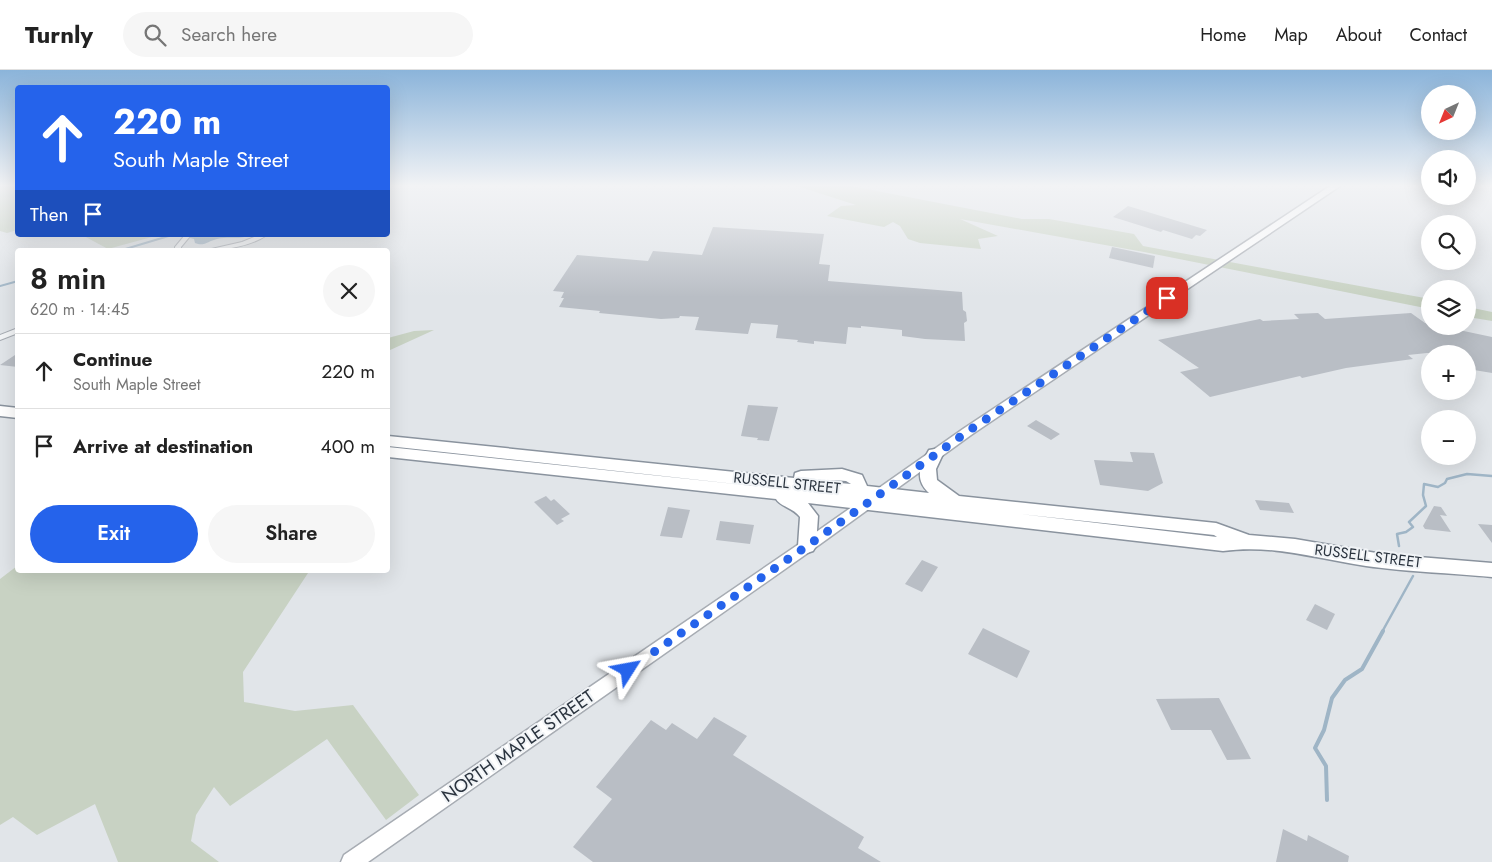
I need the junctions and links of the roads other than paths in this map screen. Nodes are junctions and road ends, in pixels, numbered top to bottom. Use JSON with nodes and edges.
{"nodes":[{"id":1,"x":1281,"y":223,"type":"edge"},
{"id":2,"x":186,"y":237,"type":"edge"},
{"id":3,"x":259,"y":237,"type":"edge"},
{"id":4,"x":182,"y":241,"type":"joint"},
{"id":5,"x":179,"y":248,"type":"edge"},
{"id":6,"x":220,"y":248,"type":"edge"},
{"id":7,"x":15,"y":330,"type":"edge"},
{"id":8,"x":15,"y":330,"type":"edge"},
{"id":9,"x":0,"y":334,"type":"edge"},
{"id":10,"x":0,"y":338,"type":"edge"},
{"id":11,"x":0,"y":401,"type":"edge"},
{"id":12,"x":15,"y":403,"type":"edge"},
{"id":13,"x":0,"y":411,"type":"edge"},
{"id":14,"x":15,"y":413,"type":"edge"},
{"id":15,"x":390,"y":440,"type":"edge"},
{"id":16,"x":390,"y":452,"type":"edge"},
{"id":17,"x":936,"y":454,"type":"junction"},
{"id":18,"x":766,"y":492,"type":"junction"},
{"id":19,"x":864,"y":497,"type":"junction"},
{"id":20,"x":960,"y":501,"type":"junction"},
{"id":21,"x":1244,"y":540,"type":"junction"},
{"id":22,"x":807,"y":546,"type":"junction"},
{"id":23,"x":1492,"y":570,"type":"edge"},
{"id":24,"x":351,"y":862,"type":"edge"}],
"edges":[{"from":1,"to":17,"type":"main road","name":"NORTH MAPLE STREET"},
{"from":2,"to":4,"type":"street"},
{"from":3,"to":6,"type":"street"},
{"from":4,"to":5,"type":"street"},
{"from":7,"to":9,"type":"street"},
{"from":8,"to":10,"type":"street"},
{"from":11,"to":12,"type":"highway"},
{"from":13,"to":14,"type":"highway"},
{"from":15,"to":19,"type":"highway","name":"RUSSELL STREET"},
{"from":16,"to":18,"type":"highway","name":"RUSSELL STREET"},
{"from":17,"to":19,"type":"main road","name":"NORTH MAPLE STREET"},
{"from":17,"to":20,"type":"highway"},
{"from":18,"to":19,"type":"highway","name":"RUSSELL STREET"},
{"from":18,"to":22,"type":"highway"},
{"from":19,"to":20,"type":"highway","name":"RUSSELL STREET"},
{"from":19,"to":21,"type":"highway","name":"RUSSELL STREET"},
{"from":19,"to":22,"type":"main road","name":"NORTH MAPLE STREET"},
{"from":20,"to":21,"type":"highway","name":"RUSSELL STREET"},
{"from":21,"to":23,"type":"highway","name":"RUSSELL STREET"},
{"from":22,"to":24,"type":"main road","name":"NORTH MAPLE STREET"}]}
